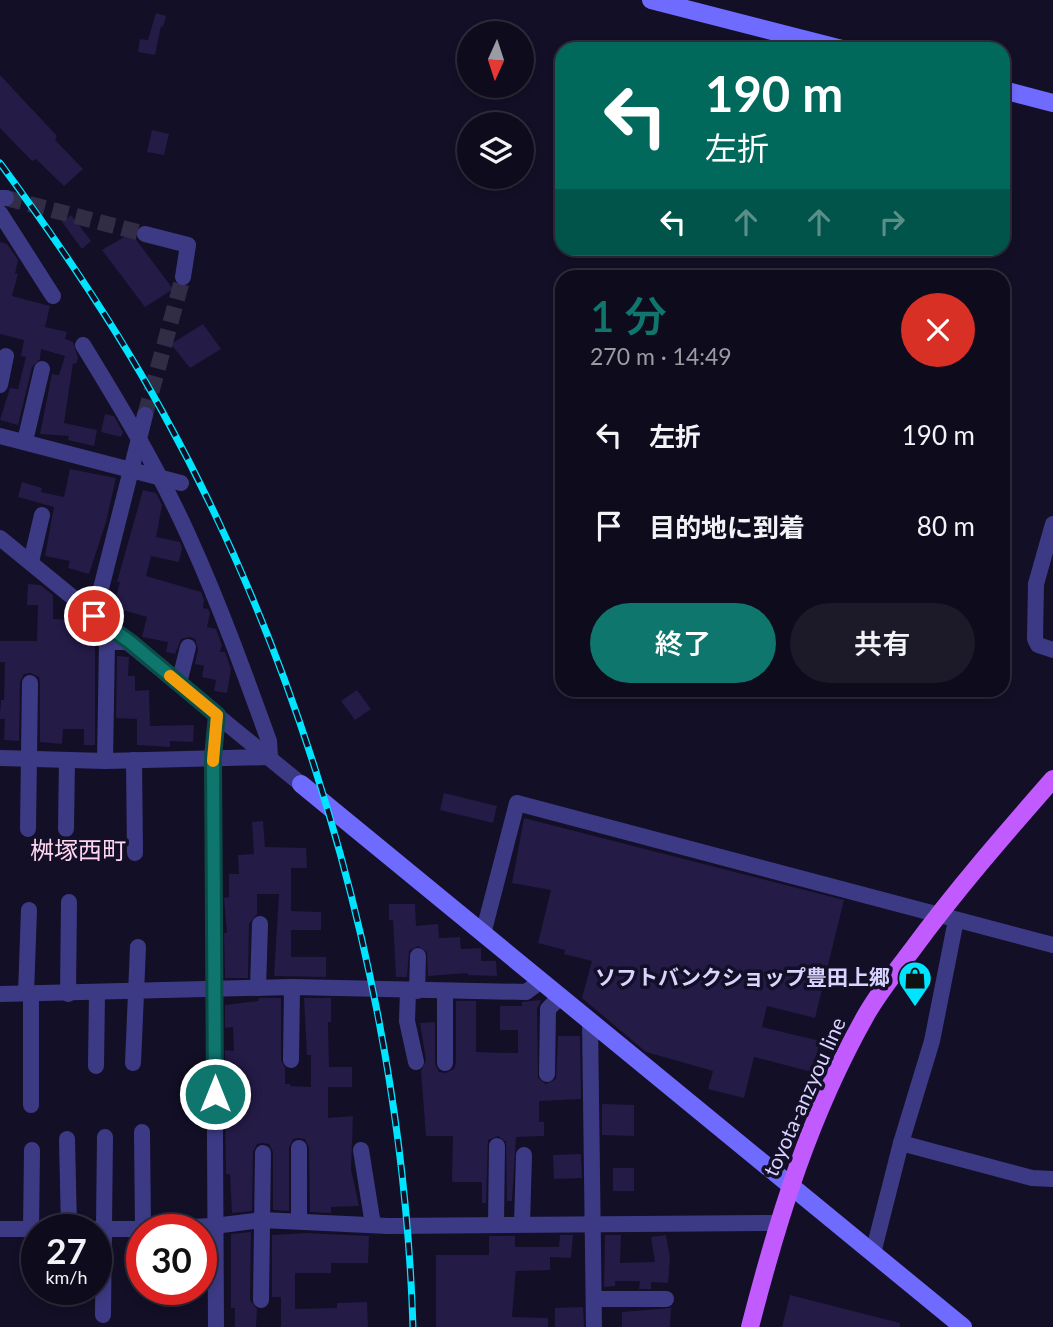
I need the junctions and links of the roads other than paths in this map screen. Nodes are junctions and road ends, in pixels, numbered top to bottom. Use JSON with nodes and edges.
{"nodes":[{"id":1,"x":651,"y":0,"type":"edge"},
{"id":2,"x":815,"y":42,"type":"edge"},
{"id":3,"x":1010,"y":92,"type":"edge"},
{"id":4,"x":1053,"y":103,"type":"edge"},
{"id":5,"x":2,"y":203,"type":"edge"},
{"id":6,"x":145,"y":234,"type":"tunnel mouth"},
{"id":7,"x":183,"y":277,"type":"tunnel mouth"},
{"id":8,"x":53,"y":296,"type":"dead end"},
{"id":9,"x":83,"y":345,"type":"dead end"},
{"id":10,"x":6,"y":356,"type":"dead end"},
{"id":11,"x":42,"y":369,"type":"dead end"},
{"id":12,"x":0,"y":385,"type":"edge"},
{"id":13,"x":145,"y":415,"type":"tunnel mouth"},
{"id":14,"x":0,"y":436,"type":"edge"},
{"id":15,"x":138,"y":436,"type":"junction"},
{"id":16,"x":25,"y":441,"type":"junction"},
{"id":17,"x":130,"y":468,"type":"junction"},
{"id":18,"x":160,"y":479,"type":"junction"},
{"id":19,"x":181,"y":484,"type":"dead end"},
{"id":20,"x":42,"y":515,"type":"dead end"},
{"id":21,"x":1053,"y":524,"type":"edge"},
{"id":22,"x":0,"y":538,"type":"edge"},
{"id":23,"x":31,"y":562,"type":"junction"},
{"id":24,"x":94,"y":616,"type":"junction"},
{"id":25,"x":130,"y":642,"type":"junction"},
{"id":26,"x":188,"y":646,"type":"dead end"},
{"id":27,"x":1053,"y":650,"type":"edge"},
{"id":28,"x":30,"y":683,"type":"dead end"},
{"id":29,"x":179,"y":683,"type":"junction"},
{"id":30,"x":217,"y":715,"type":"junction"},
{"id":31,"x":213,"y":757,"type":"junction"},
{"id":32,"x":270,"y":757,"type":"junction"},
{"id":33,"x":0,"y":758,"type":"edge"},
{"id":34,"x":27,"y":759,"type":"junction"},
{"id":35,"x":67,"y":760,"type":"junction"},
{"id":36,"x":134,"y":760,"type":"junction"},
{"id":37,"x":105,"y":761,"type":"junction"},
{"id":38,"x":1053,"y":779,"type":"edge"},
{"id":39,"x":301,"y":784,"type":"joint"},
{"id":40,"x":28,"y":829,"type":"dead end"},
{"id":41,"x":66,"y":829,"type":"dead end"},
{"id":42,"x":135,"y":853,"type":"dead end"},
{"id":43,"x":69,"y":902,"type":"dead end"},
{"id":44,"x":29,"y":911,"type":"dead end"},
{"id":45,"x":938,"y":915,"type":"junction"},
{"id":46,"x":956,"y":920,"type":"junction"},
{"id":47,"x":260,"y":924,"type":"dead end"},
{"id":48,"x":483,"y":934,"type":"junction"},
{"id":49,"x":1053,"y":945,"type":"edge"},
{"id":50,"x":138,"y":947,"type":"dead end"},
{"id":51,"x":418,"y":956,"type":"dead end"},
{"id":52,"x":541,"y":982,"type":"junction"},
{"id":53,"x":292,"y":987,"type":"junction"},
{"id":54,"x":216,"y":988,"type":"junction"},
{"id":55,"x":258,"y":988,"type":"junction"},
{"id":56,"x":135,"y":989,"type":"junction"},
{"id":57,"x":413,"y":991,"type":"junction"},
{"id":58,"x":445,"y":991,"type":"junction"},
{"id":59,"x":0,"y":994,"type":"edge"},
{"id":60,"x":29,"y":994,"type":"junction"},
{"id":61,"x":68,"y":994,"type":"junction"},
{"id":62,"x":97,"y":994,"type":"junction"},
{"id":63,"x":560,"y":997,"type":"junction"},
{"id":64,"x":590,"y":1022,"type":"junction"},
{"id":65,"x":292,"y":1060,"type":"dead end"},
{"id":66,"x":416,"y":1062,"type":"dead end"},
{"id":67,"x":133,"y":1063,"type":"dead end"},
{"id":68,"x":445,"y":1063,"type":"dead end"},
{"id":69,"x":96,"y":1066,"type":"dead end"},
{"id":70,"x":547,"y":1074,"type":"dead end"},
{"id":71,"x":31,"y":1105,"type":"dead end"},
{"id":72,"x":142,"y":1132,"type":"dead end"},
{"id":73,"x":105,"y":1137,"type":"dead end"},
{"id":74,"x":67,"y":1139,"type":"dead end"},
{"id":75,"x":901,"y":1143,"type":"junction"},
{"id":76,"x":498,"y":1146,"type":"dead end"},
{"id":77,"x":299,"y":1148,"type":"dead end"},
{"id":78,"x":32,"y":1150,"type":"dead end"},
{"id":79,"x":361,"y":1150,"type":"dead end"},
{"id":80,"x":263,"y":1153,"type":"dead end"},
{"id":81,"x":524,"y":1155,"type":"dead end"},
{"id":82,"x":1053,"y":1179,"type":"edge"},
{"id":83,"x":790,"y":1185,"type":"junction"},
{"id":84,"x":31,"y":1214,"type":"edge"},
{"id":85,"x":69,"y":1214,"type":"edge"},
{"id":86,"x":104,"y":1214,"type":"edge"},
{"id":87,"x":144,"y":1214,"type":"edge"},
{"id":88,"x":214,"y":1214,"type":"edge"},
{"id":89,"x":262,"y":1220,"type":"junction"},
{"id":90,"x":299,"y":1221,"type":"junction"},
{"id":91,"x":777,"y":1223,"type":"junction"},
{"id":92,"x":496,"y":1224,"type":"junction"},
{"id":93,"x":522,"y":1224,"type":"junction"},
{"id":94,"x":593,"y":1224,"type":"junction"},
{"id":95,"x":373,"y":1225,"type":"junction"},
{"id":96,"x":217,"y":1226,"type":"edge"},
{"id":97,"x":0,"y":1229,"type":"edge"},
{"id":98,"x":21,"y":1229,"type":"edge"},
{"id":99,"x":873,"y":1253,"type":"junction"},
{"id":100,"x":594,"y":1299,"type":"junction"},
{"id":101,"x":666,"y":1299,"type":"dead end"},
{"id":102,"x":261,"y":1300,"type":"dead end"},
{"id":103,"x":103,"y":1305,"type":"edge"},
{"id":104,"x":216,"y":1305,"type":"edge"},
{"id":105,"x":103,"y":1315,"type":"dead end"},
{"id":106,"x":216,"y":1327,"type":"edge"},
{"id":107,"x":594,"y":1327,"type":"edge"},
{"id":108,"x":750,"y":1327,"type":"edge"},
{"id":109,"x":963,"y":1327,"type":"edge"}],
"edges":[{"from":1,"to":2,"type":"street"},
{"from":3,"to":4,"type":"street"},
{"from":5,"to":8,"type":"street"},
{"from":6,"to":7,"type":"street"},
{"from":9,"to":15,"type":"street"},
{"from":10,"to":12,"type":"street"},
{"from":11,"to":16,"type":"street"},
{"from":13,"to":15,"type":"street"},
{"from":14,"to":16,"type":"street"},
{"from":15,"to":17,"type":"street"},
{"from":15,"to":18,"type":"street"},
{"from":16,"to":17,"type":"street"},
{"from":17,"to":18,"type":"street"},
{"from":17,"to":24,"type":"street"},
{"from":18,"to":19,"type":"street"},
{"from":18,"to":32,"type":"street"},
{"from":20,"to":23,"type":"street"},
{"from":21,"to":27,"type":"street"},
{"from":22,"to":23,"type":"street"},
{"from":23,"to":24,"type":"street"},
{"from":24,"to":25,"type":"street"},
{"from":25,"to":29,"type":"street"},
{"from":25,"to":37,"type":"street"},
{"from":26,"to":29,"type":"street"},
{"from":28,"to":34,"type":"street"},
{"from":29,"to":30,"type":"street"},
{"from":30,"to":31,"type":"street"},
{"from":30,"to":32,"type":"street"},
{"from":31,"to":32,"type":"street"},
{"from":31,"to":36,"type":"street"},
{"from":31,"to":54,"type":"street"},
{"from":32,"to":39,"type":"street"},
{"from":33,"to":34,"type":"street"},
{"from":34,"to":35,"type":"street"},
{"from":34,"to":40,"type":"street"},
{"from":35,"to":37,"type":"street"},
{"from":35,"to":41,"type":"street"},
{"from":36,"to":37,"type":"street"},
{"from":36,"to":42,"type":"street"},
{"from":38,"to":45,"type":"main road","name":"toyota-anzyou line"},
{"from":39,"to":48,"type":"street"},
{"from":43,"to":61,"type":"street"},
{"from":44,"to":60,"type":"street"},
{"from":45,"to":46,"type":"street"},
{"from":45,"to":48,"type":"street"},
{"from":45,"to":83,"type":"main road","name":"toyota-anzyou line"},
{"from":46,"to":49,"type":"street"},
{"from":46,"to":75,"type":"street"},
{"from":47,"to":55,"type":"street"},
{"from":48,"to":52,"type":"street"},
{"from":50,"to":56,"type":"street"},
{"from":51,"to":57,"type":"street"},
{"from":52,"to":58,"type":"street"},
{"from":52,"to":63,"type":"street"},
{"from":53,"to":55,"type":"street"},
{"from":53,"to":57,"type":"street"},
{"from":53,"to":65,"type":"street"},
{"from":54,"to":55,"type":"street"},
{"from":54,"to":56,"type":"street"},
{"from":54,"to":88,"type":"street"},
{"from":56,"to":62,"type":"street"},
{"from":56,"to":67,"type":"street"},
{"from":57,"to":58,"type":"street"},
{"from":57,"to":66,"type":"street"},
{"from":58,"to":68,"type":"street"},
{"from":59,"to":60,"type":"street"},
{"from":60,"to":61,"type":"street"},
{"from":60,"to":71,"type":"street"},
{"from":61,"to":62,"type":"street"},
{"from":62,"to":69,"type":"street"},
{"from":63,"to":64,"type":"street"},
{"from":63,"to":70,"type":"street"},
{"from":64,"to":83,"type":"street"},
{"from":64,"to":94,"type":"street"},
{"from":72,"to":87,"type":"street"},
{"from":73,"to":86,"type":"street"},
{"from":74,"to":85,"type":"street"},
{"from":75,"to":82,"type":"street"},
{"from":75,"to":99,"type":"street"},
{"from":76,"to":92,"type":"street"},
{"from":77,"to":90,"type":"street"},
{"from":78,"to":84,"type":"street"},
{"from":79,"to":95,"type":"street"},
{"from":80,"to":89,"type":"street"},
{"from":81,"to":93,"type":"street"},
{"from":83,"to":91,"type":"main road","name":"toyota-anzyou line"},
{"from":83,"to":99,"type":"street"},
{"from":89,"to":90,"type":"street"},
{"from":89,"to":96,"type":"street"},
{"from":89,"to":102,"type":"street"},
{"from":90,"to":95,"type":"street"},
{"from":91,"to":94,"type":"street"},
{"from":91,"to":108,"type":"main road","name":"toyota-anzyou line"},
{"from":92,"to":93,"type":"street"},
{"from":92,"to":95,"type":"street"},
{"from":93,"to":94,"type":"street"},
{"from":94,"to":100,"type":"street"},
{"from":97,"to":98,"type":"street"},
{"from":99,"to":109,"type":"street"},
{"from":100,"to":101,"type":"street"},
{"from":100,"to":107,"type":"street"},
{"from":103,"to":105,"type":"street"},
{"from":104,"to":106,"type":"street"}]}
